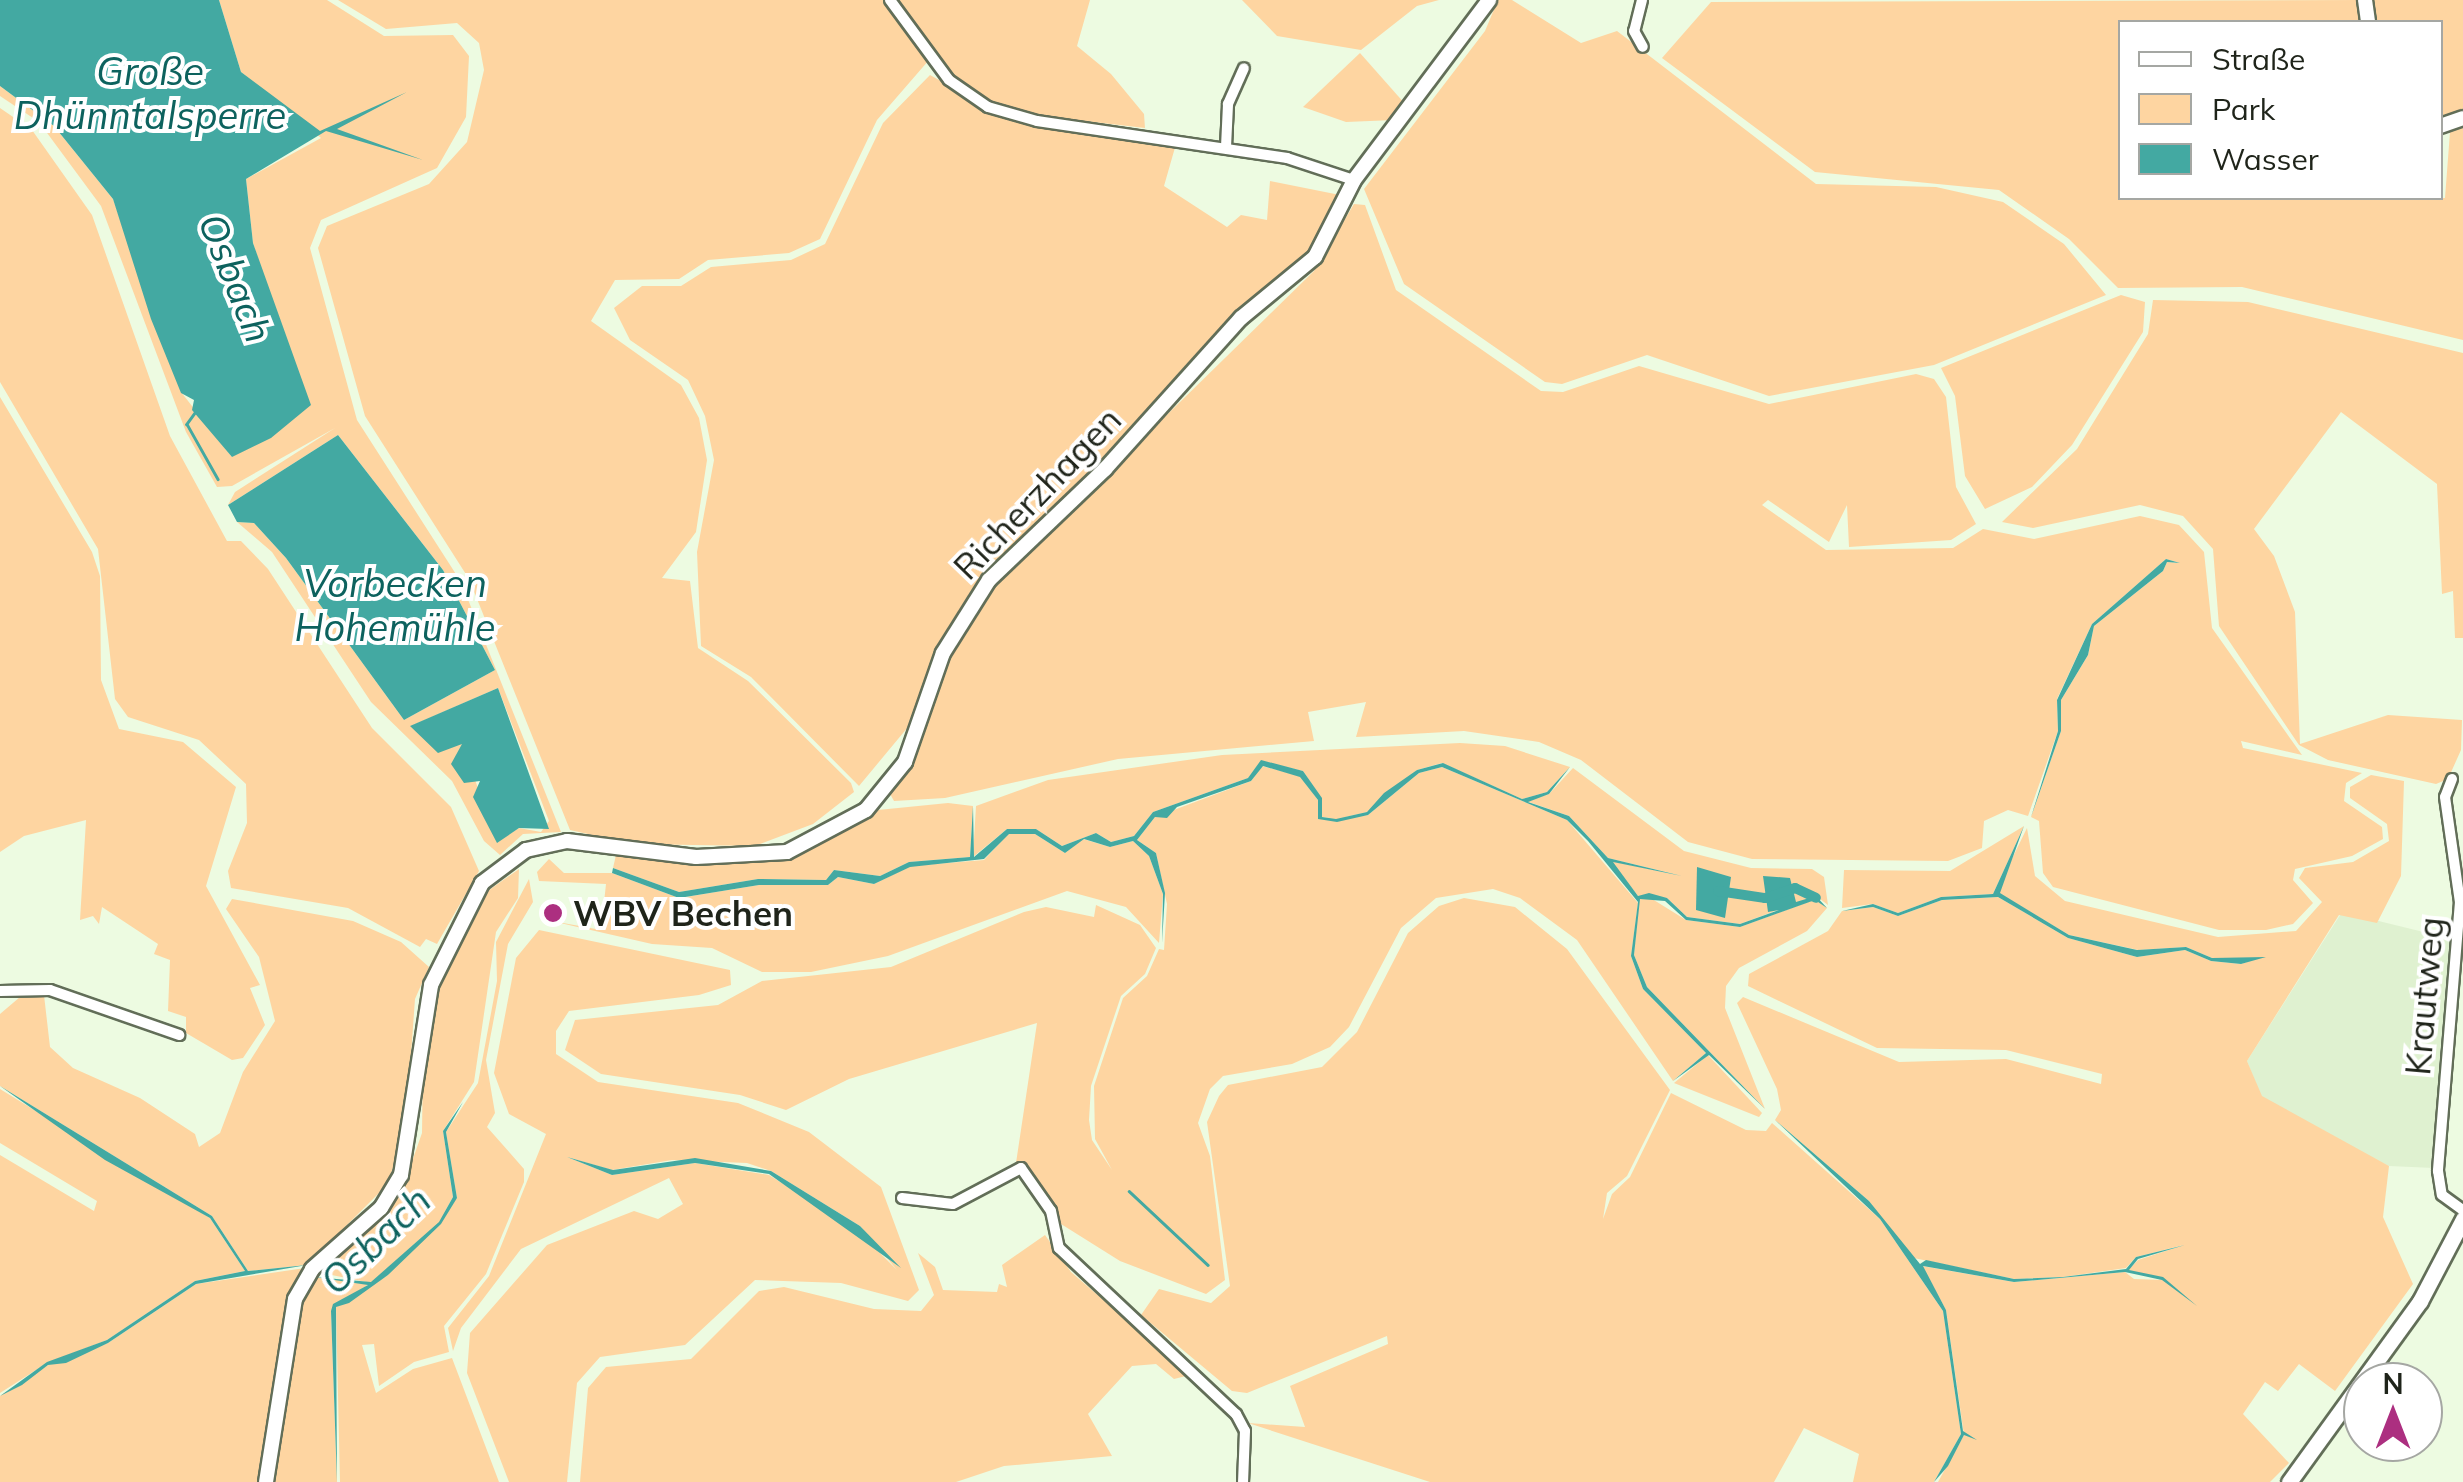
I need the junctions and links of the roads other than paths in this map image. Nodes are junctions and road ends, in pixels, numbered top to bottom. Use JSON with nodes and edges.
{"nodes":[{"id":1,"x":890,"y":0,"type":"edge"},
{"id":2,"x":1489,"y":0,"type":"edge"},
{"id":3,"x":1642,"y":0,"type":"edge"},
{"id":4,"x":1643,"y":47,"type":"dead end"},
{"id":5,"x":1244,"y":68,"type":"dead end"},
{"id":6,"x":1226,"y":147,"type":"junction"},
{"id":7,"x":1354,"y":180,"type":"junction"},
{"id":8,"x":2452,"y":779,"type":"dead end"},
{"id":9,"x":0,"y":991,"type":"edge"},
{"id":10,"x":179,"y":1034,"type":"dead end"},
{"id":11,"x":902,"y":1198,"type":"dead end"},
{"id":12,"x":2463,"y":1210,"type":"edge"},
{"id":13,"x":2463,"y":1219,"type":"edge"},
{"id":14,"x":266,"y":1482,"type":"edge"},
{"id":15,"x":1243,"y":1482,"type":"edge"},
{"id":16,"x":2289,"y":1482,"type":"edge"}],
"edges":[{"from":1,"to":6,"type":"street"},
{"from":2,"to":7,"type":"street","name":"Richerzhagen"},
{"from":3,"to":4,"type":"street"},
{"from":5,"to":6,"type":"street"},
{"from":6,"to":7,"type":"street"},
{"from":7,"to":14,"type":"street","name":"Richerzhagen"},
{"from":8,"to":12,"type":"street","name":"Krautweg"},
{"from":9,"to":10,"type":"street"},
{"from":11,"to":15,"type":"street"},
{"from":13,"to":16,"type":"main road"}]}
